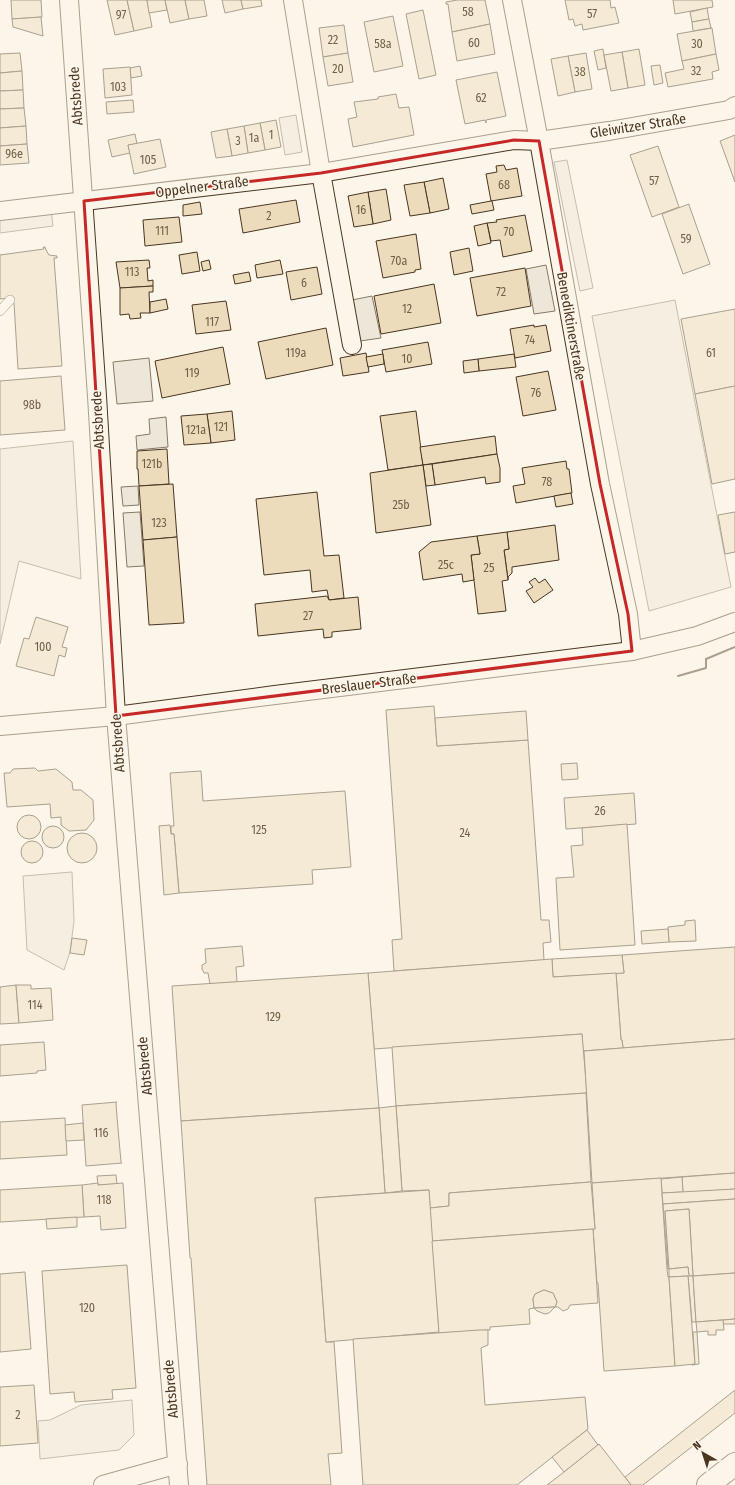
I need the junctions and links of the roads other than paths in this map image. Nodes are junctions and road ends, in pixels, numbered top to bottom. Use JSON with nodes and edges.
{"nodes":[{"id":1,"x":69,"y":0,"type":"edge"},
{"id":2,"x":293,"y":0,"type":"edge"},
{"id":3,"x":512,"y":0,"type":"edge"},
{"id":4,"x":735,"y":106,"type":"edge"},
{"id":5,"x":539,"y":141,"type":"junction"},
{"id":6,"x":322,"y":173,"type":"junction"},
{"id":7,"x":84,"y":201,"type":"junction"},
{"id":8,"x":0,"y":211,"type":"edge"},
{"id":9,"x":10,"y":300,"type":"dead end"},
{"id":10,"x":0,"y":311,"type":"edge"},
{"id":11,"x":352,"y":344,"type":"dead end"},
{"id":12,"x":735,"y":622,"type":"edge"},
{"id":13,"x":632,"y":651,"type":"junction"},
{"id":14,"x":116,"y":716,"type":"junction"},
{"id":15,"x":0,"y":726,"type":"edge"},
{"id":16,"x":178,"y":1464,"type":"junction"},
{"id":17,"x":735,"y":1464,"type":"edge"},
{"id":18,"x":103,"y":1485,"type":"edge"},
{"id":19,"x":179,"y":1485,"type":"edge"},
{"id":20,"x":708,"y":1485,"type":"edge"}],
"edges":[{"from":1,"to":7,"type":"street","name":"Abtsbrede"},
{"from":2,"to":6,"type":"street"},
{"from":3,"to":5,"type":"street","name":"Benediktinerstraße"},
{"from":4,"to":5,"type":"street","name":"Gleiwitzer Straße"},
{"from":5,"to":6,"type":"street","name":"Oppelner Straße"},
{"from":5,"to":13,"type":"street","name":"Benediktinerstraße"},
{"from":6,"to":7,"type":"street","name":"Oppelner Straße"},
{"from":6,"to":11,"type":"street"},
{"from":7,"to":8,"type":"street","name":"Oppelner Straße"},
{"from":7,"to":14,"type":"street","name":"Abtsbrede"},
{"from":9,"to":10,"type":"lane"},
{"from":12,"to":13,"type":"street","name":"Breslauer Straße"},
{"from":13,"to":14,"type":"street","name":"Breslauer Straße"},
{"from":14,"to":15,"type":"street","name":"Breslauer Straße"},
{"from":14,"to":16,"type":"street","name":"Abtsbrede"},
{"from":16,"to":18,"type":"street"},
{"from":16,"to":19,"type":"street","name":"Abtsbrede"},
{"from":17,"to":20,"type":"highway"}]}
